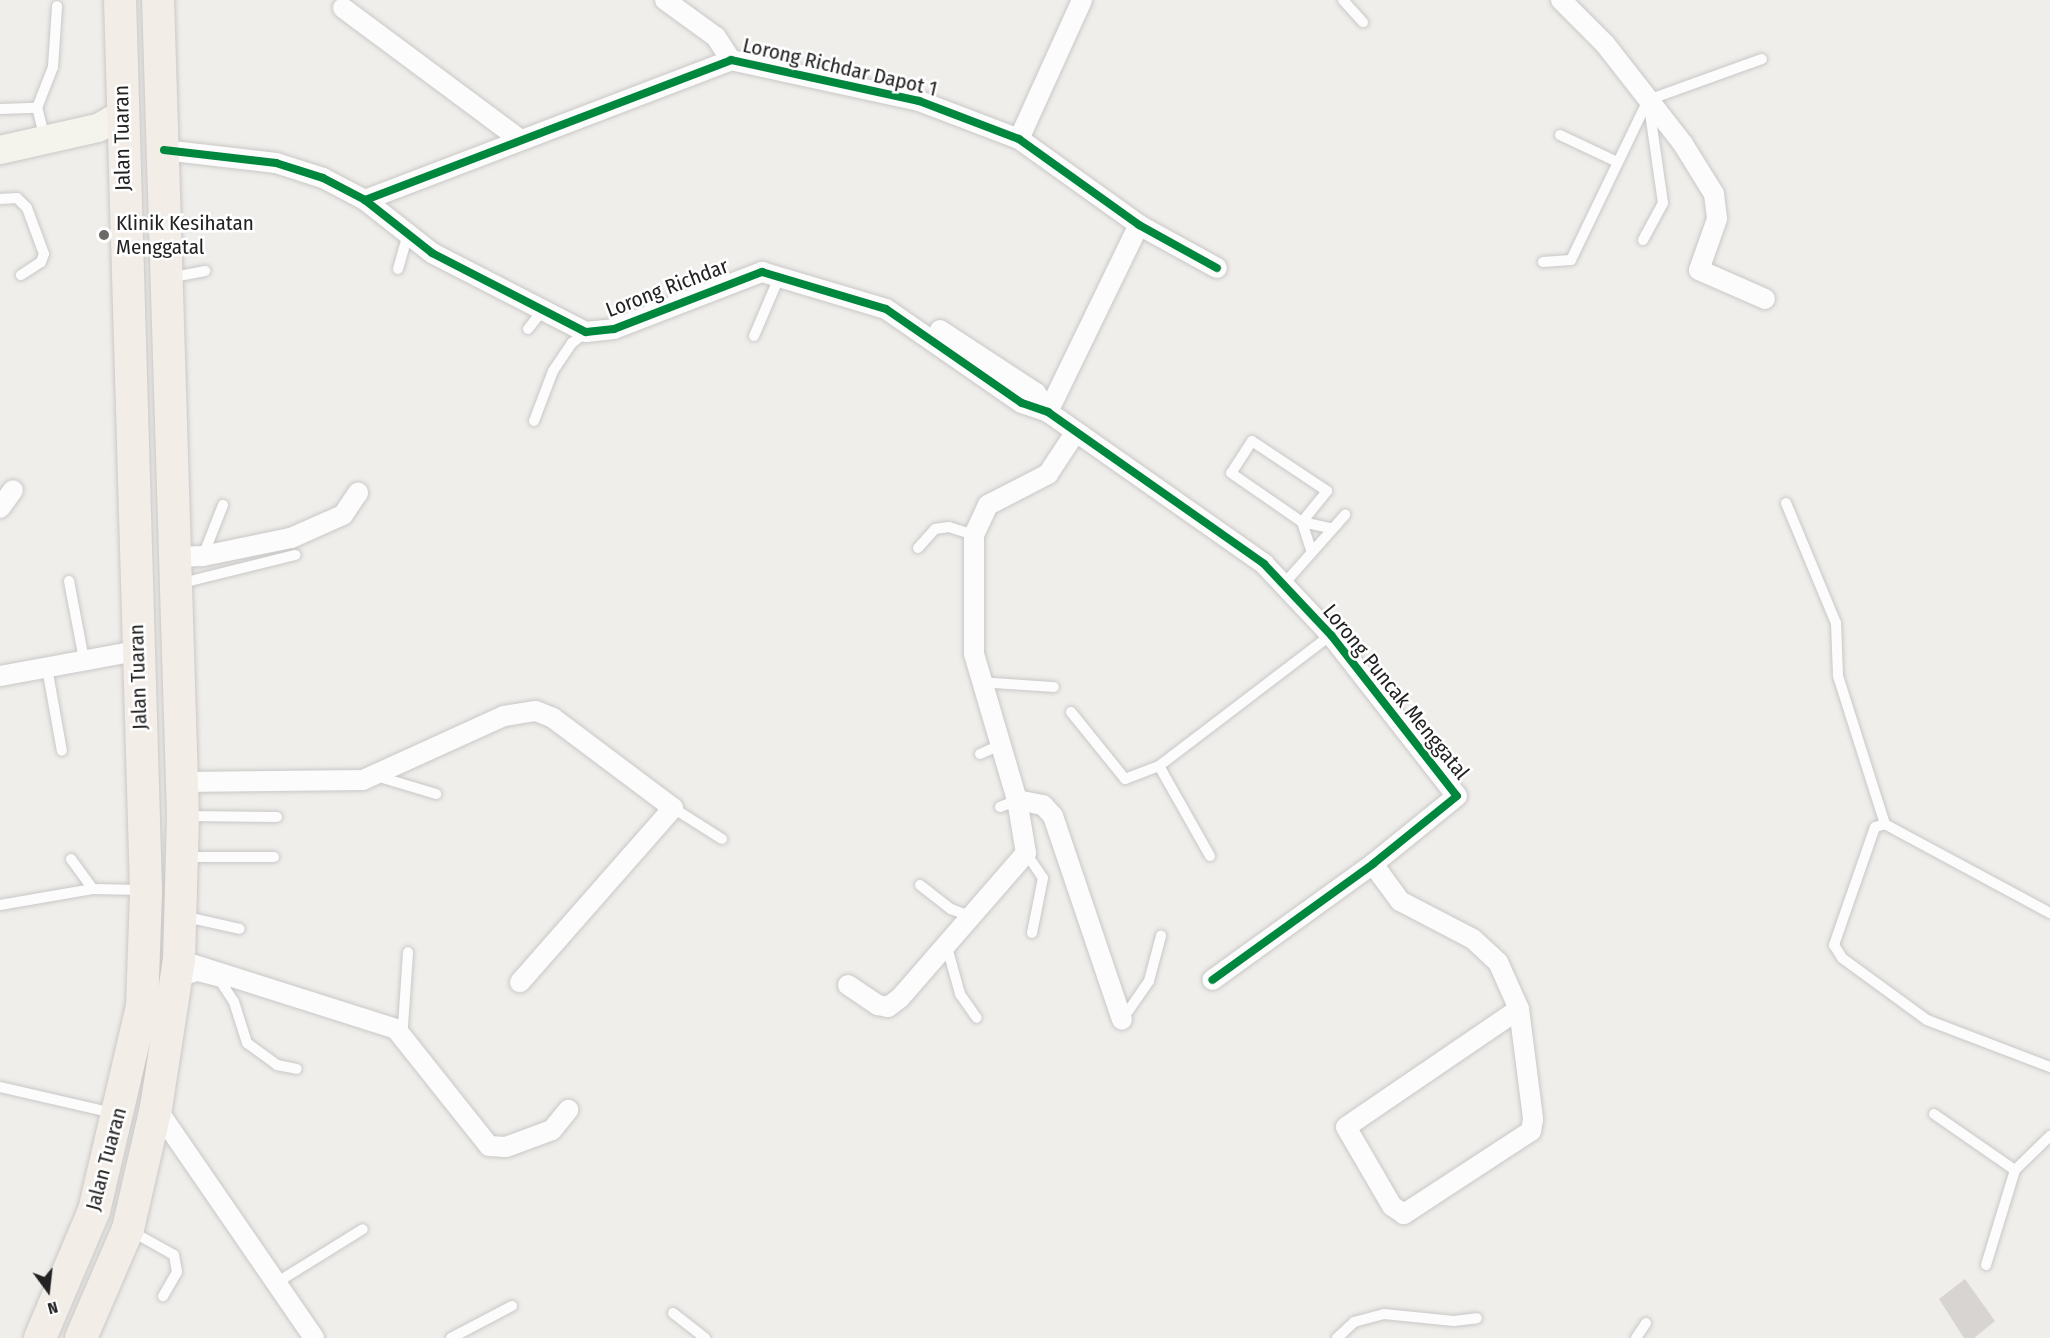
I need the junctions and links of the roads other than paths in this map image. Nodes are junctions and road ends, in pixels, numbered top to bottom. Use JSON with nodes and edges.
{"nodes":[{"id":1,"x":120,"y":0,"type":"edge"},
{"id":2,"x":665,"y":0,"type":"edge"},
{"id":3,"x":1082,"y":0,"type":"edge"},
{"id":4,"x":1343,"y":0,"type":"edge"},
{"id":5,"x":1561,"y":0,"type":"edge"},
{"id":6,"x":158,"y":5,"type":"edge"},
{"id":7,"x":57,"y":6,"type":"dead end"},
{"id":8,"x":343,"y":8,"type":"dead end"},
{"id":9,"x":1363,"y":21,"type":"dead end"},
{"id":10,"x":1762,"y":59,"type":"dead end"},
{"id":11,"x":731,"y":60,"type":"junction"},
{"id":12,"x":1648,"y":100,"type":"junction"},
{"id":13,"x":37,"y":108,"type":"junction"},
{"id":14,"x":0,"y":109,"type":"edge"},
{"id":15,"x":122,"y":114,"type":"junction"},
{"id":16,"x":1560,"y":135,"type":"dead end"},
{"id":17,"x":518,"y":138,"type":"junction"},
{"id":18,"x":1019,"y":139,"type":"junction"},
{"id":19,"x":45,"y":140,"type":"junction"},
{"id":20,"x":0,"y":150,"type":"edge"},
{"id":21,"x":164,"y":150,"type":"junction"},
{"id":22,"x":1615,"y":161,"type":"junction"},
{"id":23,"x":0,"y":199,"type":"edge"},
{"id":24,"x":365,"y":200,"type":"junction"},
{"id":25,"x":1139,"y":225,"type":"junction"},
{"id":26,"x":408,"y":237,"type":"junction"},
{"id":27,"x":1643,"y":240,"type":"dead end"},
{"id":28,"x":1543,"y":262,"type":"dead end"},
{"id":29,"x":1217,"y":268,"type":"dead end"},
{"id":30,"x":399,"y":269,"type":"dead end"},
{"id":31,"x":205,"y":271,"type":"dead end"},
{"id":32,"x":21,"y":275,"type":"dead end"},
{"id":33,"x":780,"y":275,"type":"junction"},
{"id":34,"x":168,"y":278,"type":"junction"},
{"id":35,"x":1765,"y":299,"type":"dead end"},
{"id":36,"x":542,"y":311,"type":"junction"},
{"id":37,"x":528,"y":329,"type":"dead end"},
{"id":38,"x":586,"y":332,"type":"junction"},
{"id":39,"x":754,"y":336,"type":"dead end"},
{"id":40,"x":1048,"y":412,"type":"junction"},
{"id":41,"x":534,"y":421,"type":"dead end"},
{"id":42,"x":1075,"y":433,"type":"junction"},
{"id":43,"x":13,"y":490,"type":"dead end"},
{"id":44,"x":358,"y":493,"type":"dead end"},
{"id":45,"x":1786,"y":503,"type":"dead end"},
{"id":46,"x":222,"y":505,"type":"dead end"},
{"id":47,"x":0,"y":508,"type":"edge"},
{"id":48,"x":1345,"y":515,"type":"dead end"},
{"id":49,"x":1302,"y":522,"type":"junction"},
{"id":50,"x":1330,"y":528,"type":"junction"},
{"id":51,"x":974,"y":535,"type":"junction"},
{"id":52,"x":918,"y":548,"type":"dead end"},
{"id":53,"x":1311,"y":550,"type":"junction"},
{"id":54,"x":295,"y":555,"type":"dead end"},
{"id":55,"x":182,"y":573,"type":"junction"},
{"id":56,"x":69,"y":581,"type":"dead end"},
{"id":57,"x":1283,"y":585,"type":"junction"},
{"id":58,"x":136,"y":593,"type":"junction"},
{"id":59,"x":1331,"y":635,"type":"junction"},
{"id":60,"x":136,"y":651,"type":"junction"},
{"id":61,"x":84,"y":660,"type":"junction"},
{"id":62,"x":47,"y":668,"type":"junction"},
{"id":63,"x":0,"y":675,"type":"edge"},
{"id":64,"x":980,"y":682,"type":"junction"},
{"id":65,"x":1054,"y":687,"type":"dead end"},
{"id":66,"x":1071,"y":712,"type":"dead end"},
{"id":67,"x":62,"y":751,"type":"dead end"},
{"id":68,"x":1159,"y":766,"type":"junction"},
{"id":69,"x":376,"y":776,"type":"junction"},
{"id":70,"x":180,"y":782,"type":"junction"},
{"id":71,"x":436,"y":794,"type":"dead end"},
{"id":72,"x":1009,"y":804,"type":"junction"},
{"id":73,"x":673,"y":808,"type":"junction"},
{"id":74,"x":183,"y":816,"type":"junction"},
{"id":75,"x":277,"y":816,"type":"dead end"},
{"id":76,"x":1885,"y":824,"type":"junction"},
{"id":77,"x":722,"y":839,"type":"dead end"},
{"id":78,"x":1026,"y":853,"type":"junction"},
{"id":79,"x":1210,"y":856,"type":"dead end"},
{"id":80,"x":183,"y":857,"type":"junction"},
{"id":81,"x":274,"y":857,"type":"dead end"},
{"id":82,"x":71,"y":859,"type":"dead end"},
{"id":83,"x":1373,"y":864,"type":"junction"},
{"id":84,"x":920,"y":885,"type":"dead end"},
{"id":85,"x":93,"y":889,"type":"junction"},
{"id":86,"x":146,"y":891,"type":"junction"},
{"id":87,"x":0,"y":905,"type":"edge"},
{"id":88,"x":2050,"y":914,"type":"edge"},
{"id":89,"x":181,"y":916,"type":"junction"},
{"id":90,"x":974,"y":918,"type":"junction"},
{"id":91,"x":240,"y":930,"type":"dead end"},
{"id":92,"x":1032,"y":933,"type":"dead end"},
{"id":93,"x":1161,"y":936,"type":"dead end"},
{"id":94,"x":947,"y":948,"type":"junction"},
{"id":95,"x":408,"y":952,"type":"dead end"},
{"id":96,"x":178,"y":971,"type":"junction"},
{"id":97,"x":1212,"y":980,"type":"dead end"},
{"id":98,"x":520,"y":982,"type":"dead end"},
{"id":99,"x":848,"y":985,"type":"dead end"},
{"id":100,"x":1519,"y":1009,"type":"junction"},
{"id":101,"x":977,"y":1018,"type":"dead end"},
{"id":102,"x":1122,"y":1020,"type":"joint"},
{"id":103,"x":406,"y":1027,"type":"junction"},
{"id":104,"x":2050,"y":1067,"type":"edge"},
{"id":105,"x":297,"y":1069,"type":"dead end"},
{"id":106,"x":0,"y":1087,"type":"edge"},
{"id":107,"x":156,"y":1108,"type":"junction"},
{"id":108,"x":568,"y":1110,"type":"dead end"},
{"id":109,"x":119,"y":1114,"type":"junction"},
{"id":110,"x":1934,"y":1114,"type":"dead end"},
{"id":111,"x":2050,"y":1136,"type":"edge"},
{"id":112,"x":2015,"y":1170,"type":"junction"},
{"id":113,"x":128,"y":1229,"type":"junction"},
{"id":114,"x":363,"y":1229,"type":"dead end"},
{"id":115,"x":1986,"y":1265,"type":"dead end"},
{"id":116,"x":276,"y":1283,"type":"junction"},
{"id":117,"x":163,"y":1296,"type":"dead end"},
{"id":118,"x":512,"y":1306,"type":"dead end"},
{"id":119,"x":673,"y":1313,"type":"dead end"},
{"id":120,"x":1477,"y":1318,"type":"dead end"},
{"id":121,"x":1646,"y":1323,"type":"dead end"},
{"id":122,"x":40,"y":1338,"type":"edge"},
{"id":123,"x":81,"y":1338,"type":"edge"},
{"id":124,"x":314,"y":1338,"type":"edge"},
{"id":125,"x":451,"y":1338,"type":"edge"},
{"id":126,"x":705,"y":1338,"type":"edge"},
{"id":127,"x":1337,"y":1338,"type":"edge"},
{"id":128,"x":1636,"y":1338,"type":"edge"}],
"edges":[{"from":1,"to":15,"type":"main road","name":"Jalan Tuaran"},
{"from":2,"to":11,"type":"street"},
{"from":3,"to":18,"type":"street"},
{"from":4,"to":9,"type":"lane"},
{"from":5,"to":12,"type":"street"},
{"from":6,"to":15,"type":"main road"},
{"from":6,"to":21,"type":"main road","name":"Jalan Tuaran"},
{"from":7,"to":13,"type":"lane"},
{"from":8,"to":17,"type":"street"},
{"from":10,"to":12,"type":"lane"},
{"from":11,"to":17,"type":"street","name":"Lorong Richdar Dapot 1"},
{"from":11,"to":18,"type":"street","name":"Lorong Richdar Dapot 1"},
{"from":12,"to":22,"type":"lane"},
{"from":12,"to":27,"type":"lane"},
{"from":12,"to":35,"type":"street"},
{"from":13,"to":14,"type":"lane"},
{"from":13,"to":19,"type":"lane"},
{"from":15,"to":19,"type":"main road"},
{"from":15,"to":58,"type":"main road","name":"Jalan Tuaran"},
{"from":16,"to":22,"type":"lane"},
{"from":17,"to":24,"type":"street","name":"Lorong Richdar Dapot 1"},
{"from":18,"to":25,"type":"street","name":"Lorong Richdar Dapot 1"},
{"from":19,"to":20,"type":"main road"},
{"from":21,"to":24,"type":"street","name":"Lorong Richdar"},
{"from":21,"to":34,"type":"main road","name":"Jalan Tuaran"},
{"from":22,"to":28,"type":"lane"},
{"from":23,"to":32,"type":"lane"},
{"from":24,"to":26,"type":"street","name":"Lorong Richdar"},
{"from":25,"to":29,"type":"street","name":"Lorong Richdar Dapot 1"},
{"from":25,"to":40,"type":"street"},
{"from":26,"to":30,"type":"lane"},
{"from":26,"to":36,"type":"street","name":"Lorong Richdar"},
{"from":26,"to":40,"type":"street","name":"Lorong Richdar"},
{"from":31,"to":34,"type":"lane"},
{"from":33,"to":38,"type":"street","name":"Lorong Richdar"},
{"from":33,"to":39,"type":"lane"},
{"from":33,"to":40,"type":"street","name":"Lorong Richdar"},
{"from":34,"to":55,"type":"main road","name":"Jalan Tuaran"},
{"from":36,"to":37,"type":"lane"},
{"from":36,"to":38,"type":"street","name":"Lorong Richdar"},
{"from":38,"to":41,"type":"lane"},
{"from":40,"to":42,"type":"street","name":"Lorong Puncak Menggatal"},
{"from":42,"to":51,"type":"street"},
{"from":42,"to":57,"type":"street","name":"Lorong Puncak Menggatal"},
{"from":43,"to":47,"type":"street"},
{"from":44,"to":55,"type":"street"},
{"from":45,"to":76,"type":"lane"},
{"from":46,"to":55,"type":"lane"},
{"from":48,"to":50,"type":"lane"},
{"from":49,"to":49,"type":"lane"},
{"from":49,"to":50,"type":"lane"},
{"from":49,"to":53,"type":"lane"},
{"from":50,"to":53,"type":"lane"},
{"from":51,"to":52,"type":"lane"},
{"from":51,"to":64,"type":"street"},
{"from":53,"to":57,"type":"lane"},
{"from":54,"to":55,"type":"lane"},
{"from":55,"to":58,"type":"main road"},
{"from":55,"to":70,"type":"main road","name":"Jalan Tuaran"},
{"from":56,"to":61,"type":"lane"},
{"from":57,"to":59,"type":"street","name":"Lorong Puncak Menggatal"},
{"from":58,"to":60,"type":"main road","name":"Jalan Tuaran"},
{"from":59,"to":68,"type":"lane"},
{"from":59,"to":83,"type":"street","name":"Lorong Puncak Menggatal"},
{"from":60,"to":61,"type":"street"},
{"from":60,"to":86,"type":"main road","name":"Jalan Tuaran"},
{"from":61,"to":62,"type":"street"},
{"from":62,"to":63,"type":"street"},
{"from":62,"to":67,"type":"lane"},
{"from":64,"to":65,"type":"lane"},
{"from":64,"to":72,"type":"street"},
{"from":66,"to":68,"type":"lane"},
{"from":68,"to":79,"type":"lane"},
{"from":69,"to":70,"type":"street"},
{"from":69,"to":71,"type":"lane"},
{"from":69,"to":73,"type":"street"},
{"from":70,"to":74,"type":"main road","name":"Jalan Tuaran"},
{"from":72,"to":78,"type":"street"},
{"from":72,"to":102,"type":"street"},
{"from":73,"to":77,"type":"lane"},
{"from":73,"to":98,"type":"street"},
{"from":74,"to":75,"type":"lane"},
{"from":74,"to":80,"type":"main road","name":"Jalan Tuaran"},
{"from":76,"to":88,"type":"lane"},
{"from":76,"to":104,"type":"lane"},
{"from":78,"to":90,"type":"street"},
{"from":78,"to":92,"type":"lane"},
{"from":80,"to":81,"type":"lane"},
{"from":80,"to":89,"type":"main road","name":"Jalan Tuaran"},
{"from":82,"to":85,"type":"lane"},
{"from":83,"to":97,"type":"street"},
{"from":83,"to":100,"type":"street"},
{"from":84,"to":90,"type":"lane"},
{"from":85,"to":86,"type":"lane"},
{"from":85,"to":87,"type":"lane"},
{"from":86,"to":109,"type":"main road","name":"Jalan Tuaran"},
{"from":89,"to":91,"type":"lane"},
{"from":89,"to":96,"type":"main road","name":"Jalan Tuaran"},
{"from":90,"to":94,"type":"street"},
{"from":93,"to":102,"type":"lane"},
{"from":94,"to":99,"type":"street"},
{"from":94,"to":101,"type":"lane"},
{"from":95,"to":103,"type":"lane"},
{"from":96,"to":103,"type":"street"},
{"from":96,"to":105,"type":"lane"},
{"from":96,"to":107,"type":"main road","name":"Jalan Tuaran"},
{"from":100,"to":100,"type":"street"},
{"from":103,"to":108,"type":"street"},
{"from":106,"to":109,"type":"lane"},
{"from":107,"to":113,"type":"main road","name":"Jalan Tuaran"},
{"from":107,"to":116,"type":"street"},
{"from":109,"to":122,"type":"main road","name":"Jalan Tuaran"},
{"from":110,"to":112,"type":"lane"},
{"from":111,"to":112,"type":"lane"},
{"from":112,"to":115,"type":"lane"},
{"from":113,"to":117,"type":"lane"},
{"from":113,"to":123,"type":"main road","name":"Jalan Tuaran"},
{"from":114,"to":116,"type":"lane"},
{"from":116,"to":124,"type":"street"},
{"from":118,"to":125,"type":"lane"},
{"from":119,"to":126,"type":"lane"},
{"from":120,"to":127,"type":"lane"},
{"from":121,"to":128,"type":"lane"}]}
